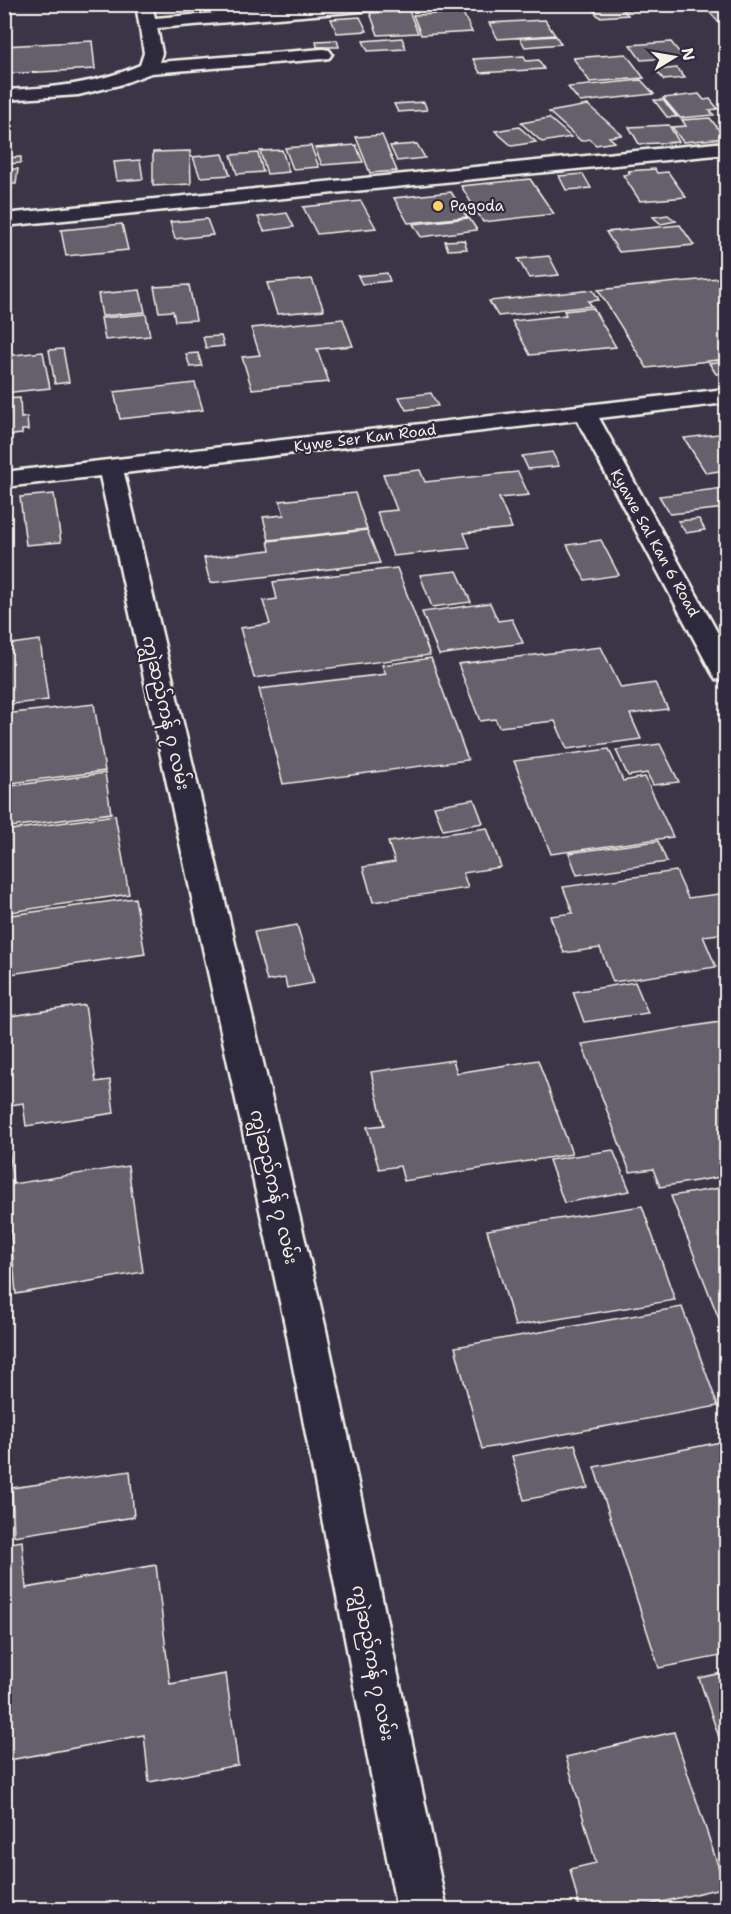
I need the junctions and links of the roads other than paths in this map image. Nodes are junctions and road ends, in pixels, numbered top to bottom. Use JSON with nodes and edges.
{"nodes":[{"id":1,"x":144,"y":4,"type":"edge"},
{"id":2,"x":387,"y":4,"type":"edge"},
{"id":3,"x":148,"y":24,"type":"junction"},
{"id":4,"x":323,"y":54,"type":"dead end"},
{"id":5,"x":148,"y":68,"type":"junction"},
{"id":6,"x":4,"y":95,"type":"edge"},
{"id":7,"x":726,"y":148,"type":"edge"},
{"id":8,"x":4,"y":220,"type":"edge"},
{"id":9,"x":726,"y":396,"type":"edge"},
{"id":10,"x":584,"y":412,"type":"junction"},
{"id":11,"x":110,"y":468,"type":"junction"},
{"id":12,"x":4,"y":480,"type":"edge"},
{"id":13,"x":726,"y":673,"type":"edge"},
{"id":14,"x":422,"y":1910,"type":"edge"}],
"edges":[{"from":1,"to":3,"type":"street"},
{"from":2,"to":3,"type":"street"},
{"from":3,"to":5,"type":"street"},
{"from":4,"to":5,"type":"street"},
{"from":5,"to":6,"type":"street"},
{"from":7,"to":8,"type":"street"},
{"from":9,"to":10,"type":"street","name":"Kywe Ser Kan Road"},
{"from":10,"to":11,"type":"street","name":"Kywe Ser Kan Road"},
{"from":10,"to":13,"type":"street","name":"Kyawe Sal Kan 6 Road"},
{"from":11,"to":12,"type":"street","name":"Kywe Ser Kan Road"},
{"from":11,"to":14,"type":"street","name":"ကျွဲဆည်ကန် ၇ လမ်း"}]}
